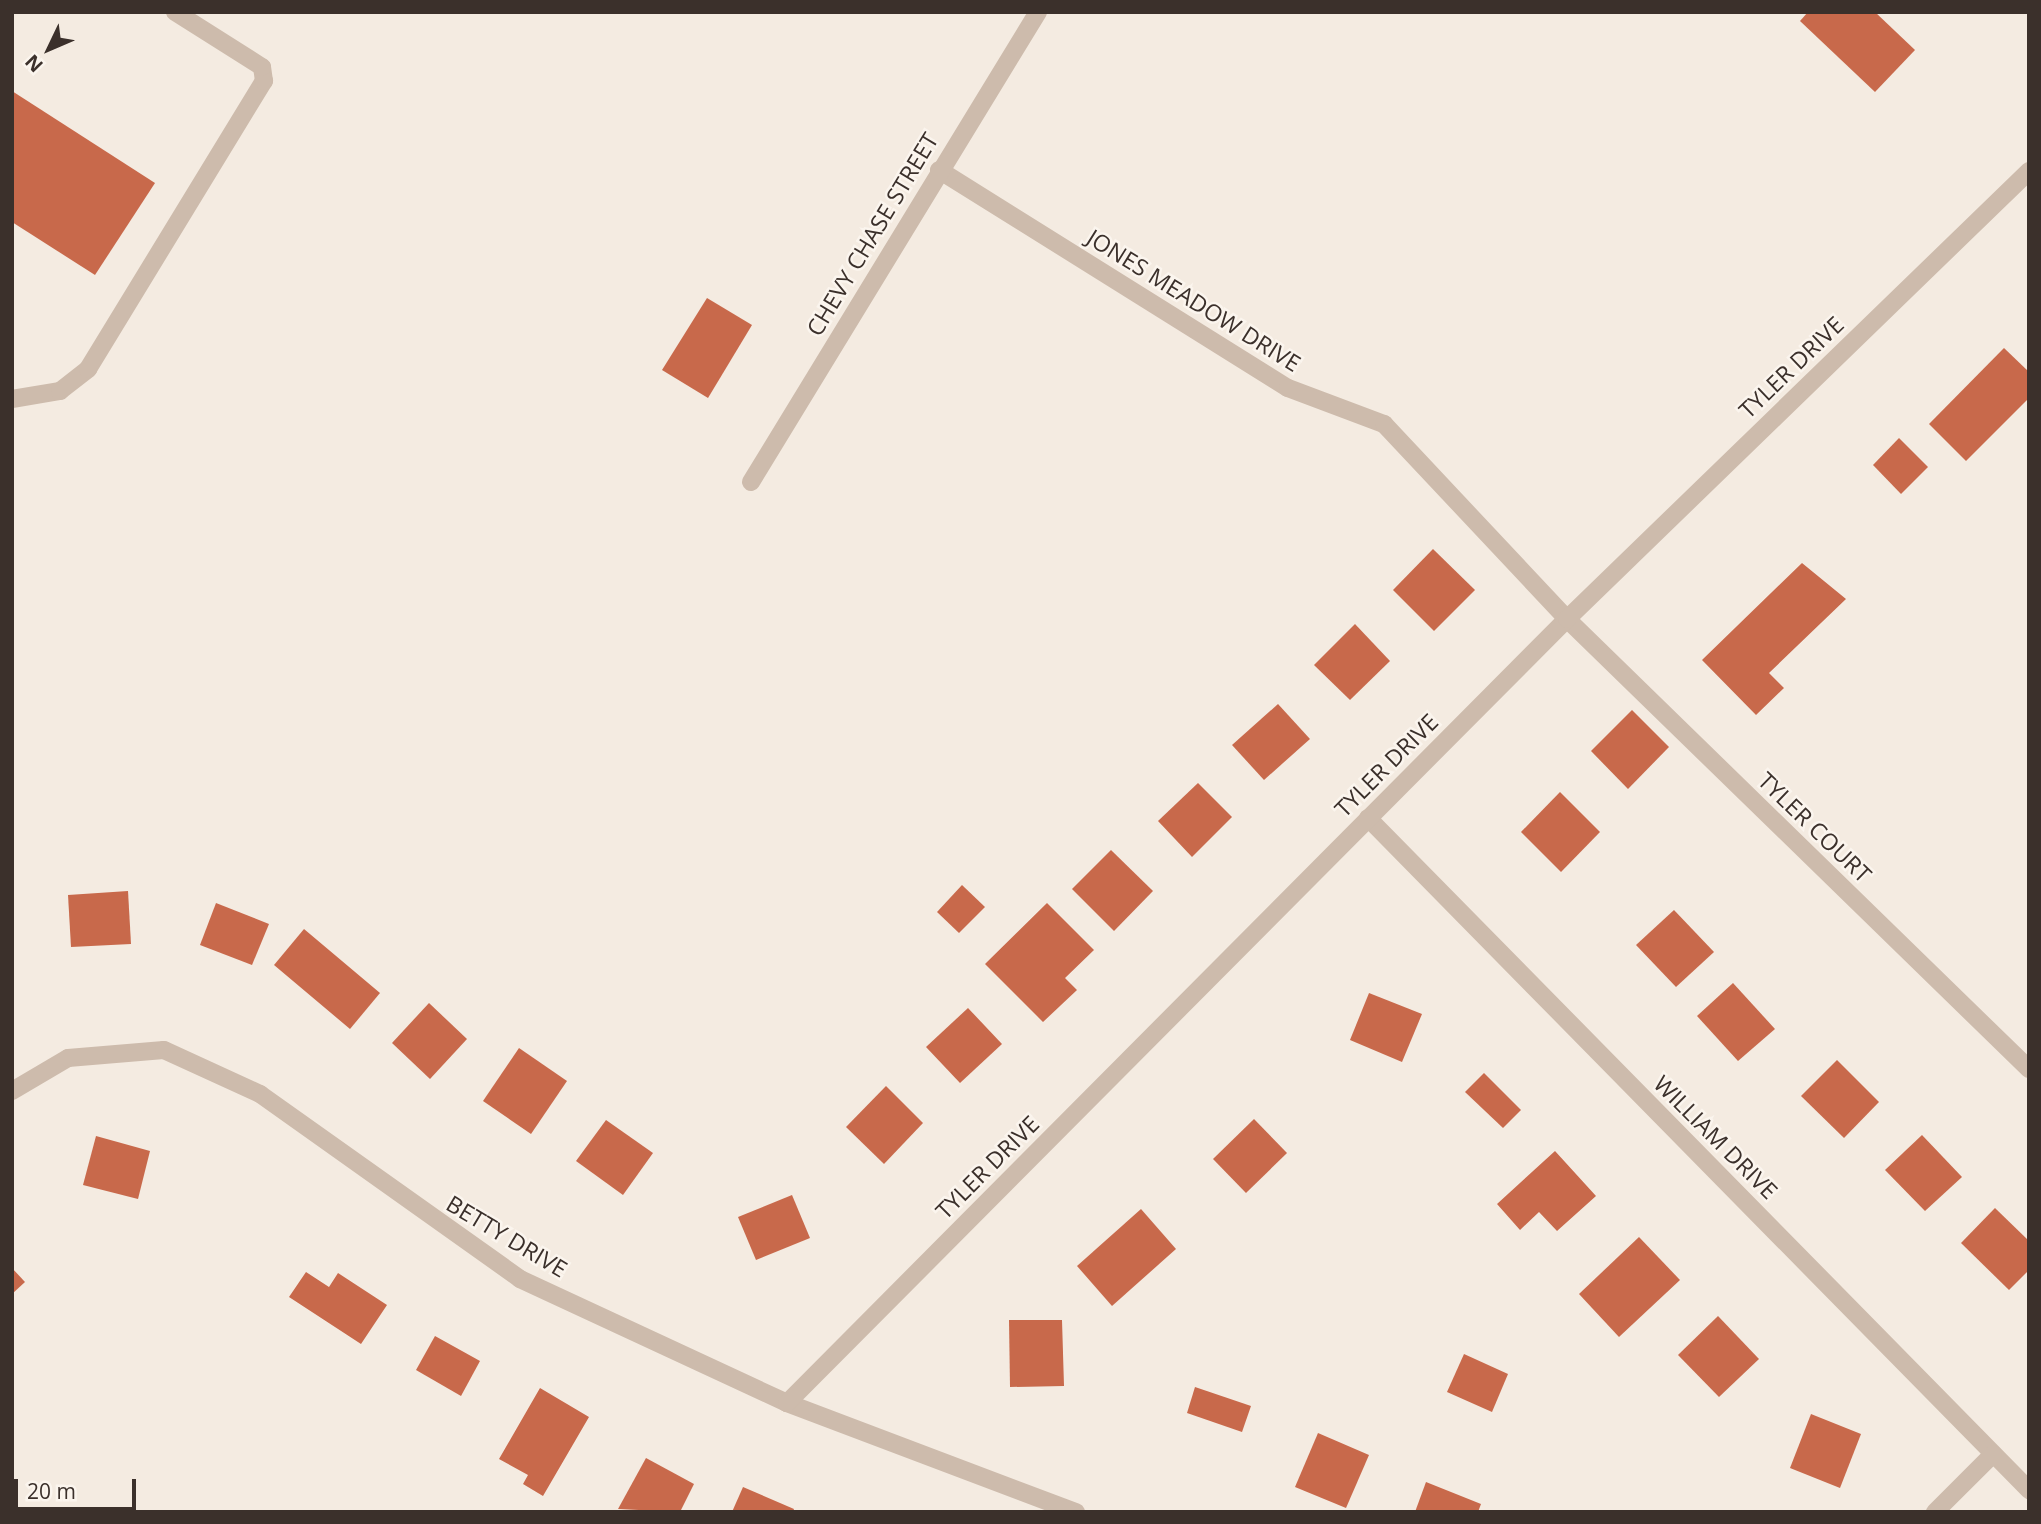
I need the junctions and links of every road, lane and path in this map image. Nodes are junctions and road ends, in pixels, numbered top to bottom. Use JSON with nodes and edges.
{"nodes":[{"id":1,"x":174,"y":12,"type":"edge"},
{"id":2,"x":1038,"y":12,"type":"edge"},
{"id":3,"x":939,"y":170,"type":"junction"},
{"id":4,"x":2029,"y":171,"type":"edge"},
{"id":5,"x":12,"y":399,"type":"edge"},
{"id":6,"x":751,"y":482,"type":"dead end"},
{"id":7,"x":1567,"y":619,"type":"junction"},
{"id":8,"x":1368,"y":818,"type":"junction"},
{"id":9,"x":2029,"y":1069,"type":"edge"},
{"id":10,"x":12,"y":1091,"type":"edge"},
{"id":11,"x":787,"y":1403,"type":"junction"},
{"id":12,"x":1993,"y":1454,"type":"junction"},
{"id":13,"x":2029,"y":1490,"type":"edge"},
{"id":14,"x":1076,"y":1512,"type":"edge"},
{"id":15,"x":1935,"y":1512,"type":"edge"}],
"edges":[{"from":1,"to":5,"type":"street"},
{"from":2,"to":3,"type":"street","name":"CHEVY CHASE STREET"},
{"from":3,"to":6,"type":"street","name":"CHEVY CHASE STREET"},
{"from":3,"to":7,"type":"street","name":"JONES MEADOW DRIVE"},
{"from":4,"to":7,"type":"street","name":"TYLER DRIVE"},
{"from":7,"to":8,"type":"street","name":"TYLER DRIVE"},
{"from":7,"to":9,"type":"street","name":"TYLER COURT"},
{"from":8,"to":11,"type":"street","name":"TYLER DRIVE"},
{"from":8,"to":12,"type":"street","name":"WILLIAM DRIVE"},
{"from":10,"to":11,"type":"street","name":"BETTY DRIVE"},
{"from":11,"to":14,"type":"street","name":"BETTY DRIVE"},
{"from":12,"to":13,"type":"street","name":"WILLIAM DRIVE"},
{"from":12,"to":15,"type":"street"}]}
